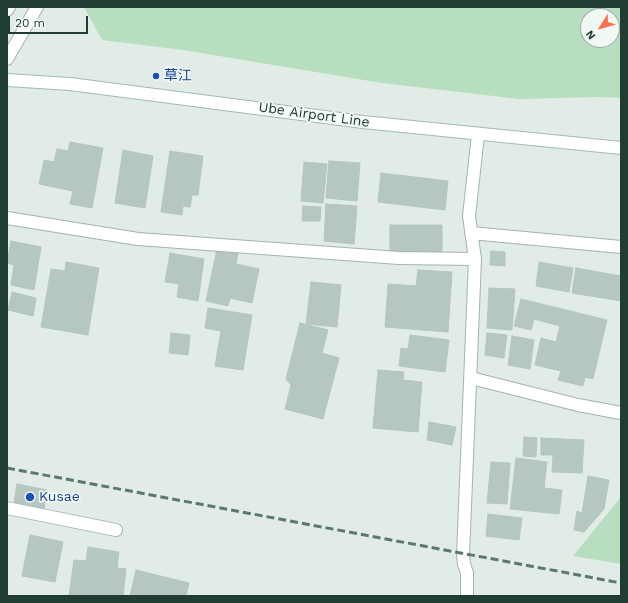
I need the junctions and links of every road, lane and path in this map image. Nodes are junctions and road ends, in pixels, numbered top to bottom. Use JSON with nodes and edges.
{"nodes":[{"id":1,"x":9,"y":7,"type":"edge"},
{"id":2,"x":37,"y":7,"type":"edge"},
{"id":3,"x":7,"y":10,"type":"edge"},
{"id":4,"x":7,"y":59,"type":"edge"},
{"id":5,"x":7,"y":80,"type":"edge"},
{"id":6,"x":478,"y":135,"type":"junction"},
{"id":7,"x":621,"y":148,"type":"edge"},
{"id":8,"x":7,"y":218,"type":"edge"},
{"id":9,"x":471,"y":233,"type":"junction"},
{"id":10,"x":621,"y":248,"type":"edge"},
{"id":11,"x":475,"y":259,"type":"junction"},
{"id":12,"x":471,"y":378,"type":"junction"},
{"id":13,"x":621,"y":413,"type":"edge"},
{"id":14,"x":7,"y":508,"type":"edge"},
{"id":15,"x":116,"y":530,"type":"dead end"},
{"id":16,"x":467,"y":596,"type":"edge"}],
"edges":[{"from":1,"to":3,"type":"street"},
{"from":2,"to":4,"type":"street"},
{"from":5,"to":6,"type":"street","name":"Ube Airport Line"},
{"from":6,"to":7,"type":"street","name":"Ube Airport Line"},
{"from":6,"to":9,"type":"street"},
{"from":8,"to":11,"type":"street"},
{"from":9,"to":10,"type":"street"},
{"from":9,"to":11,"type":"street"},
{"from":11,"to":12,"type":"street"},
{"from":12,"to":13,"type":"street"},
{"from":12,"to":16,"type":"street"},
{"from":14,"to":15,"type":"street"}]}
